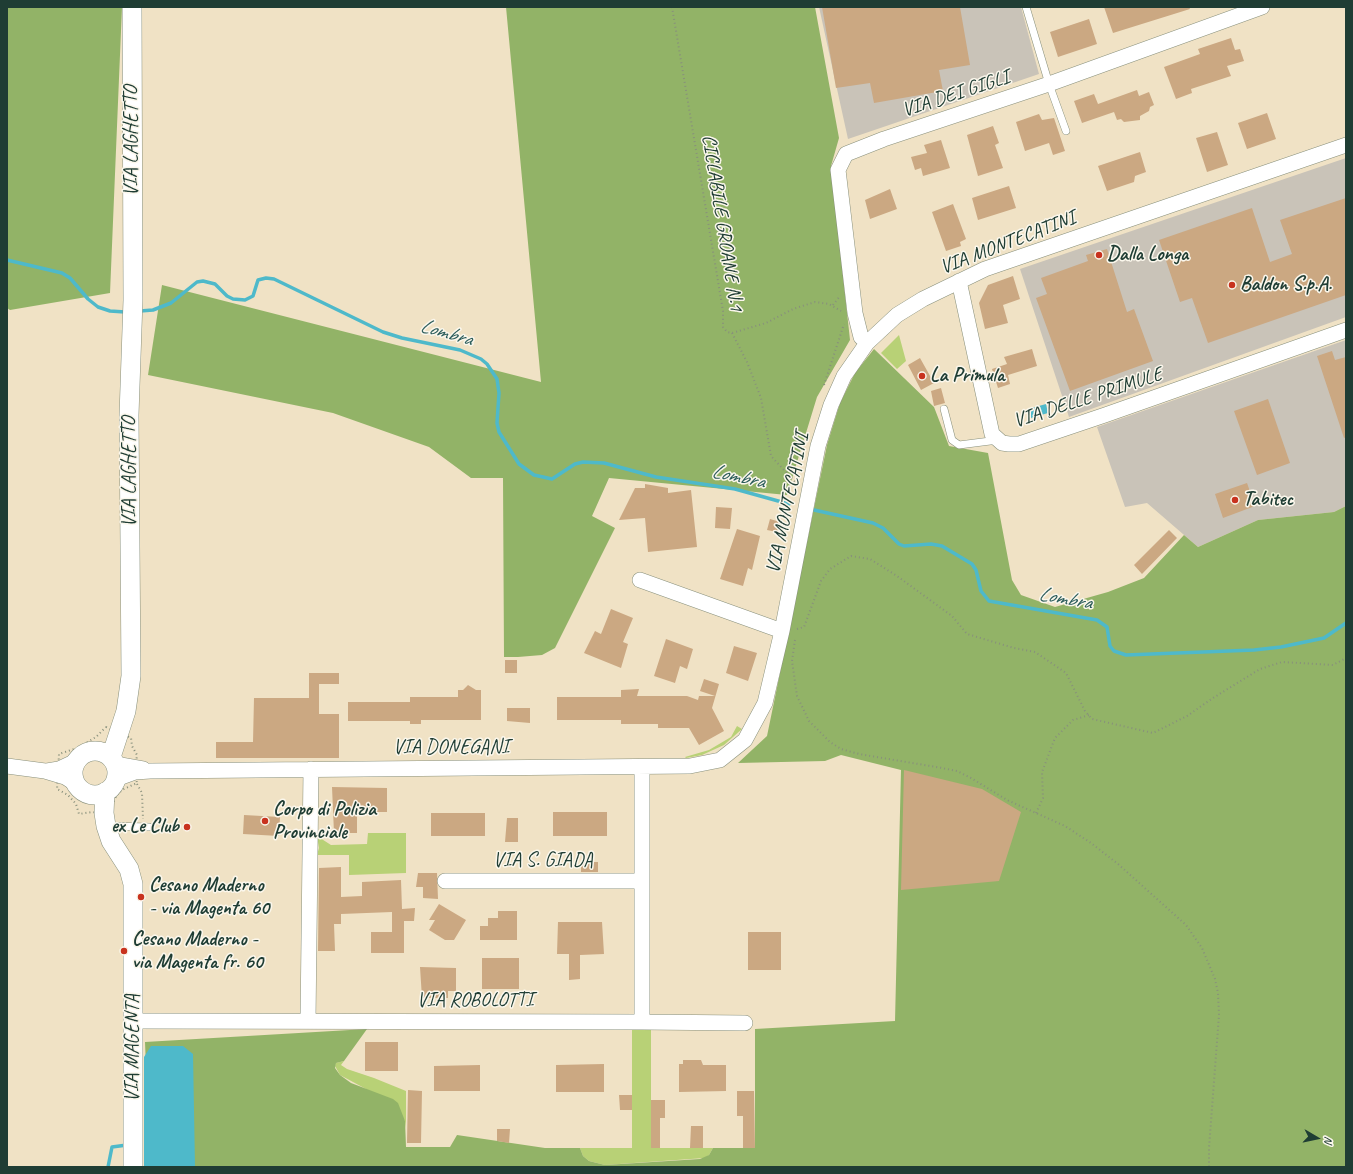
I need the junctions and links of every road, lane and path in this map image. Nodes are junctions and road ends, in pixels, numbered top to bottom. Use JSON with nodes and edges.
{"nodes":[{"id":1,"x":132,"y":7,"type":"edge"},
{"id":2,"x":672,"y":7,"type":"edge"},
{"id":3,"x":1026,"y":7,"type":"edge"},
{"id":4,"x":1262,"y":7,"type":"edge"},
{"id":5,"x":1049,"y":84,"type":"junction"},
{"id":6,"x":1066,"y":130,"type":"dead end"},
{"id":7,"x":1346,"y":145,"type":"edge"},
{"id":8,"x":959,"y":281,"type":"junction"},
{"id":9,"x":844,"y":316,"type":"dead end"},
{"id":10,"x":844,"y":322,"type":"dead end"},
{"id":11,"x":1346,"y":330,"type":"edge"},
{"id":12,"x":732,"y":333,"type":"junction"},
{"id":13,"x":866,"y":343,"type":"junction"},
{"id":14,"x":822,"y":392,"type":"dead end"},
{"id":15,"x":944,"y":409,"type":"dead end"},
{"id":16,"x":998,"y":440,"type":"junction"},
{"id":17,"x":799,"y":480,"type":"dead end"},
{"id":18,"x":640,"y":580,"type":"dead end"},
{"id":19,"x":785,"y":613,"type":"junction"},
{"id":20,"x":130,"y":620,"type":"joint"},
{"id":21,"x":797,"y":629,"type":"junction"},
{"id":22,"x":782,"y":630,"type":"junction"},
{"id":23,"x":1346,"y":658,"type":"edge"},
{"id":24,"x":1089,"y":716,"type":"junction"},
{"id":25,"x":745,"y":740,"type":"joint"},
{"id":26,"x":76,"y":761,"type":"junction"},
{"id":27,"x":113,"y":764,"type":"junction"},
{"id":28,"x":7,"y":766,"type":"edge"},
{"id":29,"x":642,"y":767,"type":"junction"},
{"id":30,"x":311,"y":769,"type":"junction"},
{"id":31,"x":45,"y":771,"type":"junction"},
{"id":32,"x":137,"y":783,"type":"dead end"},
{"id":33,"x":79,"y":788,"type":"junction"},
{"id":34,"x":1036,"y":813,"type":"junction"},
{"id":35,"x":106,"y":826,"type":"junction"},
{"id":36,"x":146,"y":827,"type":"joint"},
{"id":37,"x":122,"y":860,"type":"junction"},
{"id":38,"x":445,"y":881,"type":"dead end"},
{"id":39,"x":642,"y":881,"type":"junction"},
{"id":40,"x":133,"y":1021,"type":"junction"},
{"id":41,"x":308,"y":1021,"type":"junction"},
{"id":42,"x":642,"y":1022,"type":"junction"},
{"id":43,"x":745,"y":1023,"type":"dead end"},
{"id":44,"x":133,"y":1167,"type":"edge"},
{"id":45,"x":1209,"y":1167,"type":"edge"}],
"edges":[{"from":1,"to":20,"type":"street","name":"VIA LAGHETTO"},
{"from":2,"to":12,"type":"path","name":"CICLABILE GROANE N.1"},
{"from":3,"to":5,"type":"lane"},
{"from":4,"to":5,"type":"street","name":"VIA DEI GIGLI"},
{"from":5,"to":6,"type":"lane"},
{"from":5,"to":13,"type":"street","name":"VIA DEI GIGLI"},
{"from":7,"to":8,"type":"street","name":"VIA MONTECATINI"},
{"from":8,"to":13,"type":"street","name":"VIA MONTECATINI"},
{"from":8,"to":16,"type":"street","name":"VIA DELLE PRIMULE"},
{"from":9,"to":12,"type":"path","name":"CICLABILE GROANE N.1"},
{"from":10,"to":14,"type":"path"},
{"from":11,"to":16,"type":"street","name":"VIA DELLE PRIMULE"},
{"from":12,"to":17,"type":"path"},
{"from":13,"to":19,"type":"street","name":"VIA MONTECATINI"},
{"from":15,"to":16,"type":"lane"},
{"from":18,"to":22,"type":"street"},
{"from":19,"to":21,"type":"path"},
{"from":19,"to":22,"type":"street","name":"VIA MONTECATINI"},
{"from":20,"to":27,"type":"street","name":"VIA MAGENTA"},
{"from":21,"to":24,"type":"path"},
{"from":21,"to":34,"type":"path"},
{"from":22,"to":25,"type":"street","name":"VIA MONTECATINI"},
{"from":23,"to":24,"type":"path"},
{"from":24,"to":34,"type":"path"},
{"from":25,"to":29,"type":"street","name":"VIA DONEGANI"},
{"from":26,"to":27,"type":"street"},
{"from":26,"to":31,"type":"street"},
{"from":26,"to":33,"type":"street","name":"VIA MAGENTA"},
{"from":27,"to":30,"type":"street","name":"VIA DONEGANI"},
{"from":27,"to":33,"type":"street"},
{"from":27,"to":35,"type":"street","name":"VIA MAGENTA"},
{"from":28,"to":31,"type":"street"},
{"from":29,"to":30,"type":"street","name":"VIA DONEGANI"},
{"from":29,"to":39,"type":"street"},
{"from":30,"to":41,"type":"street"},
{"from":31,"to":33,"type":"street"},
{"from":32,"to":36,"type":"path"},
{"from":33,"to":37,"type":"street","name":"VIA MAGENTA"},
{"from":34,"to":45,"type":"path"},
{"from":35,"to":36,"type":"lane"},
{"from":35,"to":37,"type":"street","name":"VIA MAGENTA"},
{"from":37,"to":40,"type":"street","name":"VIA MAGENTA"},
{"from":38,"to":39,"type":"street","name":"VIA S. GIADA"},
{"from":39,"to":42,"type":"street"},
{"from":40,"to":41,"type":"street","name":"VIA ROBOLOTTI"},
{"from":40,"to":44,"type":"street","name":"VIA MAGENTA"},
{"from":41,"to":42,"type":"street","name":"VIA ROBOLOTTI"},
{"from":42,"to":43,"type":"street","name":"VIA ROBOLOTTI"}]}
